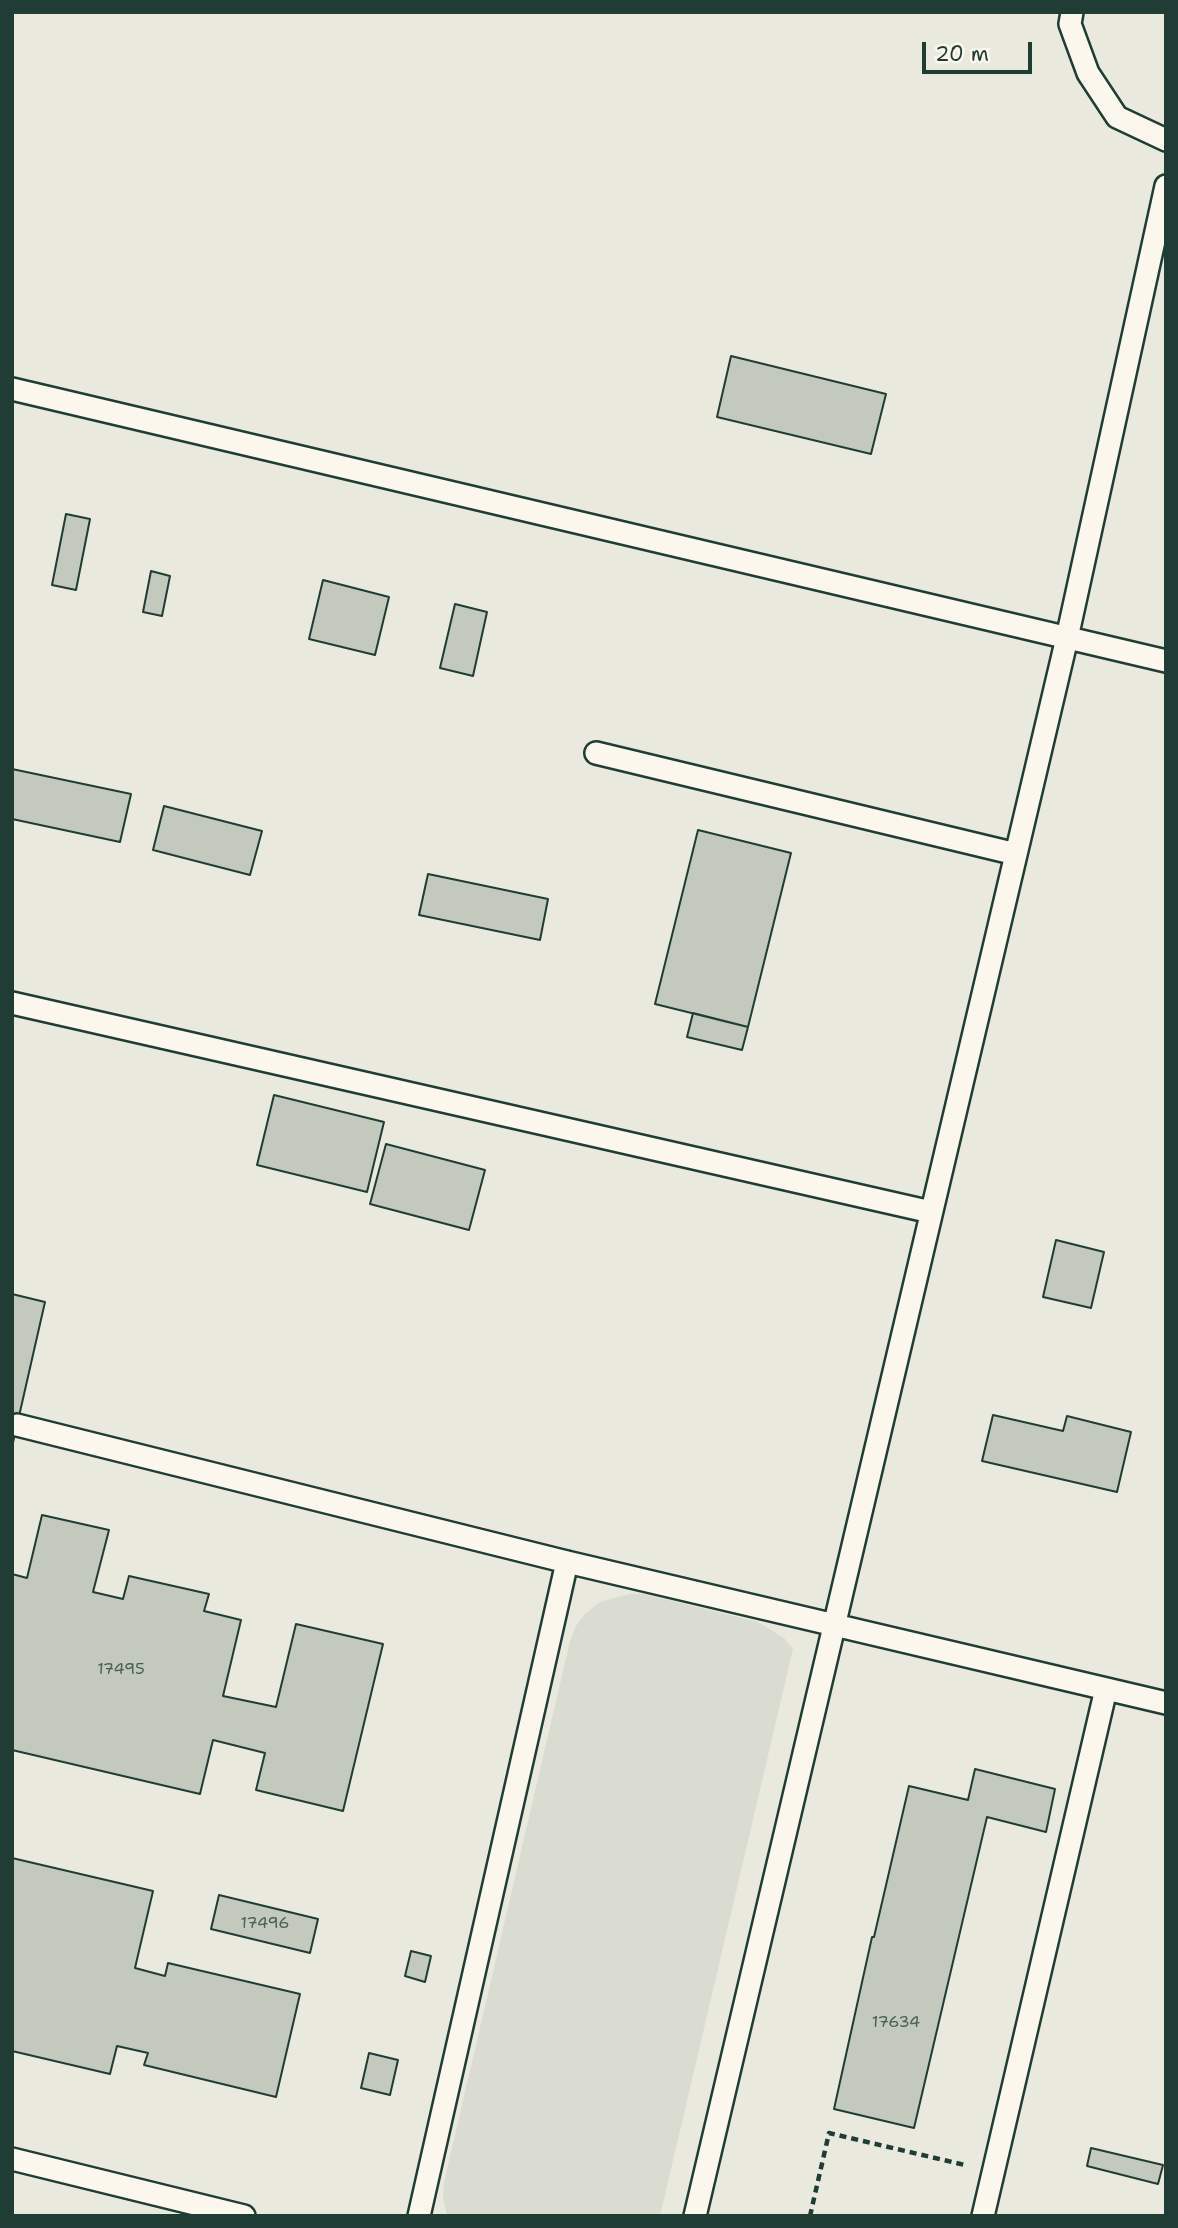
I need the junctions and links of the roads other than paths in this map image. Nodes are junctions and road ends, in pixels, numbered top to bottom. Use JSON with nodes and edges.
{"nodes":[{"id":1,"x":1072,"y":12,"type":"edge"},
{"id":2,"x":1166,"y":140,"type":"edge"},
{"id":3,"x":1166,"y":186,"type":"edge"},
{"id":4,"x":1163,"y":214,"type":"edge"},
{"id":5,"x":12,"y":389,"type":"edge"},
{"id":6,"x":1067,"y":638,"type":"junction"},
{"id":7,"x":1166,"y":661,"type":"edge"},
{"id":8,"x":596,"y":753,"type":"dead end"},
{"id":9,"x":1016,"y":854,"type":"junction"},
{"id":10,"x":12,"y":1003,"type":"edge"},
{"id":11,"x":931,"y":1212,"type":"junction"},
{"id":12,"x":17,"y":1425,"type":"dead end"},
{"id":13,"x":567,"y":1562,"type":"junction"},
{"id":14,"x":834,"y":1625,"type":"junction"},
{"id":15,"x":1106,"y":1689,"type":"junction"},
{"id":16,"x":1166,"y":1703,"type":"edge"},
{"id":17,"x":12,"y":2159,"type":"edge"},
{"id":18,"x":244,"y":2216,"type":"edge"},
{"id":19,"x":419,"y":2216,"type":"edge"},
{"id":20,"x":695,"y":2216,"type":"edge"},
{"id":21,"x":983,"y":2216,"type":"edge"}],
"edges":[{"from":1,"to":2,"type":"lane"},
{"from":3,"to":4,"type":"lane"},
{"from":4,"to":6,"type":"lane"},
{"from":5,"to":6,"type":"lane"},
{"from":6,"to":7,"type":"lane"},
{"from":6,"to":9,"type":"lane"},
{"from":8,"to":9,"type":"lane"},
{"from":9,"to":11,"type":"lane"},
{"from":10,"to":11,"type":"lane"},
{"from":11,"to":14,"type":"lane"},
{"from":12,"to":13,"type":"lane"},
{"from":13,"to":14,"type":"lane"},
{"from":13,"to":19,"type":"lane"},
{"from":14,"to":15,"type":"lane"},
{"from":14,"to":20,"type":"lane"},
{"from":15,"to":16,"type":"lane"},
{"from":15,"to":21,"type":"lane"},
{"from":17,"to":18,"type":"lane"}]}
